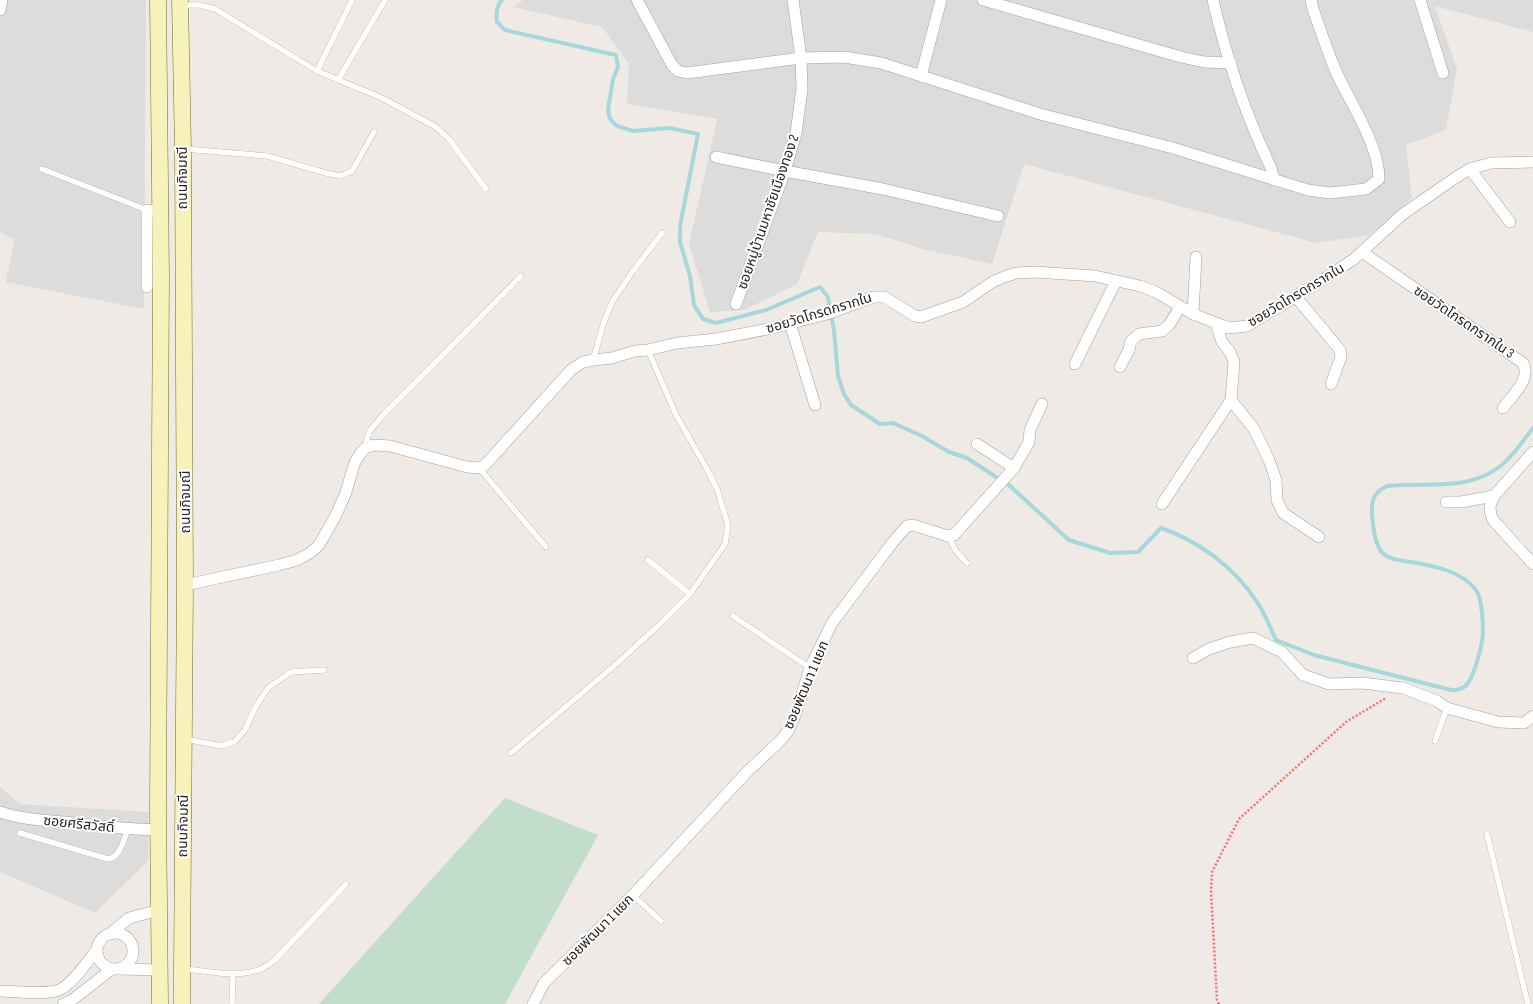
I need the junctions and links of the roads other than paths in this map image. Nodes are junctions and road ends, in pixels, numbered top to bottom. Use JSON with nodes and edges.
{"nodes":[{"id":1,"x":2,"y":0,"type":"edge"},
{"id":2,"x":158,"y":0,"type":"edge"},
{"id":3,"x":352,"y":0,"type":"edge"},
{"id":4,"x":385,"y":0,"type":"edge"},
{"id":5,"x":637,"y":0,"type":"edge"},
{"id":6,"x":793,"y":0,"type":"edge"},
{"id":7,"x":941,"y":0,"type":"edge"},
{"id":8,"x":983,"y":0,"type":"edge"},
{"id":9,"x":1213,"y":0,"type":"edge"},
{"id":10,"x":1311,"y":0,"type":"edge"},
{"id":11,"x":1420,"y":0,"type":"edge"},
{"id":12,"x":180,"y":2,"type":"edge"},
{"id":13,"x":0,"y":10,"type":"edge"},
{"id":14,"x":801,"y":58,"type":"junction"},
{"id":15,"x":1231,"y":63,"type":"junction"},
{"id":16,"x":317,"y":71,"type":"junction"},
{"id":17,"x":1443,"y":73,"type":"dead end"},
{"id":18,"x":921,"y":76,"type":"junction"},
{"id":19,"x":338,"y":80,"type":"junction"},
{"id":20,"x":374,"y":132,"type":"dead end"},
{"id":21,"x":183,"y":149,"type":"junction"},
{"id":22,"x":716,"y":157,"type":"dead end"},
{"id":23,"x":1533,"y":162,"type":"edge"},
{"id":24,"x":1474,"y":167,"type":"junction"},
{"id":25,"x":42,"y":169,"type":"dead end"},
{"id":26,"x":785,"y":171,"type":"junction"},
{"id":27,"x":1274,"y":180,"type":"junction"},
{"id":28,"x":486,"y":189,"type":"dead end"},
{"id":29,"x":153,"y":210,"type":"junction"},
{"id":30,"x":998,"y":216,"type":"dead end"},
{"id":31,"x":1510,"y":222,"type":"dead end"},
{"id":32,"x":662,"y":233,"type":"dead end"},
{"id":33,"x":1362,"y":252,"type":"junction"},
{"id":34,"x":1196,"y":257,"type":"dead end"},
{"id":35,"x":521,"y":276,"type":"dead end"},
{"id":36,"x":1116,"y":281,"type":"junction"},
{"id":37,"x":147,"y":287,"type":"dead end"},
{"id":38,"x":1296,"y":297,"type":"junction"},
{"id":39,"x":736,"y":304,"type":"dead end"},
{"id":40,"x":1180,"y":307,"type":"junction"},
{"id":41,"x":1193,"y":314,"type":"junction"},
{"id":42,"x":790,"y":323,"type":"junction"},
{"id":43,"x":1216,"y":323,"type":"junction"},
{"id":44,"x":648,"y":350,"type":"junction"},
{"id":45,"x":593,"y":360,"type":"junction"},
{"id":46,"x":1075,"y":364,"type":"dead end"},
{"id":47,"x":1120,"y":368,"type":"dead end"},
{"id":48,"x":1331,"y":384,"type":"dead end"},
{"id":49,"x":1231,"y":400,"type":"junction"},
{"id":50,"x":1042,"y":404,"type":"dead end"},
{"id":51,"x":815,"y":405,"type":"dead end"},
{"id":52,"x":1503,"y":408,"type":"dead end"},
{"id":53,"x":977,"y":444,"type":"dead end"},
{"id":54,"x":365,"y":448,"type":"junction"},
{"id":55,"x":1533,"y":452,"type":"edge"},
{"id":56,"x":479,"y":468,"type":"junction"},
{"id":57,"x":1014,"y":468,"type":"junction"},
{"id":58,"x":1494,"y":496,"type":"junction"},
{"id":59,"x":1446,"y":502,"type":"dead end"},
{"id":60,"x":1162,"y":504,"type":"dead end"},
{"id":61,"x":948,"y":536,"type":"junction"},
{"id":62,"x":1319,"y":537,"type":"dead end"},
{"id":63,"x":546,"y":548,"type":"dead end"},
{"id":64,"x":648,"y":560,"type":"dead end"},
{"id":65,"x":967,"y":563,"type":"dead end"},
{"id":66,"x":1533,"y":564,"type":"edge"},
{"id":67,"x":160,"y":585,"type":"junction"},
{"id":68,"x":185,"y":585,"type":"junction"},
{"id":69,"x":690,"y":594,"type":"junction"},
{"id":70,"x":733,"y":616,"type":"dead end"},
{"id":71,"x":1193,"y":658,"type":"dead end"},
{"id":72,"x":810,"y":668,"type":"junction"},
{"id":73,"x":324,"y":670,"type":"dead end"},
{"id":74,"x":1447,"y":708,"type":"junction"},
{"id":75,"x":1533,"y":716,"type":"edge"},
{"id":76,"x":184,"y":739,"type":"junction"},
{"id":77,"x":1435,"y":741,"type":"dead end"},
{"id":78,"x":511,"y":753,"type":"dead end"},
{"id":79,"x":0,"y":812,"type":"edge"},
{"id":80,"x":128,"y":829,"type":"junction"},
{"id":81,"x":159,"y":830,"type":"junction"},
{"id":82,"x":20,"y":832,"type":"dead end"},
{"id":83,"x":1487,"y":834,"type":"dead end"},
{"id":84,"x":346,"y":884,"type":"dead end"},
{"id":85,"x":633,"y":895,"type":"junction"},
{"id":86,"x":159,"y":910,"type":"junction"},
{"id":87,"x":662,"y":922,"type":"dead end"},
{"id":88,"x":110,"y":934,"type":"junction"},
{"id":89,"x":96,"y":951,"type":"junction"},
{"id":90,"x":115,"y":969,"type":"junction"},
{"id":91,"x":182,"y":969,"type":"junction"},
{"id":92,"x":160,"y":970,"type":"junction"},
{"id":93,"x":233,"y":974,"type":"junction"},
{"id":94,"x":0,"y":991,"type":"edge"},
{"id":95,"x":63,"y":1004,"type":"edge"},
{"id":96,"x":160,"y":1004,"type":"edge"},
{"id":97,"x":182,"y":1004,"type":"edge"},
{"id":98,"x":232,"y":1004,"type":"edge"},
{"id":99,"x":533,"y":1004,"type":"edge"},
{"id":100,"x":1528,"y":1004,"type":"edge"}],
"edges":[{"from":1,"to":13,"type":"street"},
{"from":2,"to":29,"type":"main road","name":"ถนนกิจมณี"},
{"from":3,"to":16,"type":"lane"},
{"from":4,"to":19,"type":"lane"},
{"from":5,"to":14,"type":"street"},
{"from":6,"to":14,"type":"street","name":"ซอยหมู่บ้านมหาชัยเมืองทอง 2"},
{"from":7,"to":18,"type":"street"},
{"from":8,"to":15,"type":"street"},
{"from":9,"to":15,"type":"street"},
{"from":10,"to":27,"type":"street"},
{"from":11,"to":17,"type":"street"},
{"from":12,"to":16,"type":"lane"},
{"from":12,"to":21,"type":"main road","name":"ถนนกิจมณี"},
{"from":14,"to":18,"type":"street"},
{"from":14,"to":26,"type":"street","name":"ซอยหมู่บ้านมหาชัยเมืองทอง 2"},
{"from":15,"to":27,"type":"street"},
{"from":16,"to":19,"type":"lane"},
{"from":18,"to":27,"type":"street"},
{"from":19,"to":28,"type":"lane"},
{"from":20,"to":21,"type":"lane"},
{"from":21,"to":68,"type":"main road","name":"ถนนกิจมณี"},
{"from":22,"to":26,"type":"street"},
{"from":23,"to":24,"type":"street","name":"ซอยวัดโกรดกรากใน"},
{"from":24,"to":31,"type":"street"},
{"from":24,"to":33,"type":"street","name":"ซอยวัดโกรดกรากใน"},
{"from":25,"to":29,"type":"lane"},
{"from":26,"to":30,"type":"street"},
{"from":26,"to":39,"type":"street","name":"ซอยหมู่บ้านมหาชัยเมืองทอง 2"},
{"from":29,"to":37,"type":"street"},
{"from":29,"to":67,"type":"main road","name":"ถนนกิจมณี"},
{"from":32,"to":45,"type":"lane"},
{"from":33,"to":38,"type":"street","name":"ซอยวัดโกรดกรากใน"},
{"from":33,"to":52,"type":"street","name":"ซอยวัดโกรดกรากใน 3"},
{"from":34,"to":41,"type":"street"},
{"from":35,"to":54,"type":"lane"},
{"from":36,"to":40,"type":"street","name":"ซอยวัดโกรดกรากใน"},
{"from":36,"to":42,"type":"street","name":"ซอยวัดโกรดกรากใน"},
{"from":36,"to":46,"type":"street"},
{"from":38,"to":43,"type":"street","name":"ซอยวัดโกรดกรากใน"},
{"from":38,"to":48,"type":"street"},
{"from":40,"to":41,"type":"street","name":"ซอยวัดโกรดกรากใน"},
{"from":40,"to":47,"type":"street"},
{"from":41,"to":43,"type":"street","name":"ซอยวัดโกรดกรากใน"},
{"from":42,"to":44,"type":"street","name":"ซอยวัดโกรดกรากใน"},
{"from":42,"to":51,"type":"street"},
{"from":43,"to":49,"type":"street"},
{"from":44,"to":45,"type":"street","name":"ซอยวัดโกรดกรากใน"},
{"from":44,"to":69,"type":"lane"},
{"from":45,"to":56,"type":"street","name":"ซอยวัดโกรดกรากใน"},
{"from":49,"to":60,"type":"street"},
{"from":49,"to":62,"type":"street"},
{"from":50,"to":57,"type":"street"},
{"from":53,"to":57,"type":"street"},
{"from":54,"to":56,"type":"street"},
{"from":54,"to":68,"type":"street"},
{"from":55,"to":58,"type":"street"},
{"from":56,"to":63,"type":"lane"},
{"from":57,"to":61,"type":"street"},
{"from":58,"to":59,"type":"street"},
{"from":58,"to":66,"type":"street"},
{"from":61,"to":65,"type":"lane"},
{"from":61,"to":72,"type":"street","name":"ซอยพัฒนา 1 แยก"},
{"from":64,"to":69,"type":"lane"},
{"from":67,"to":68,"type":"main road"},
{"from":67,"to":81,"type":"main road","name":"ถนนกิจมณี"},
{"from":68,"to":76,"type":"main road","name":"ถนนกิจมณี"},
{"from":69,"to":78,"type":"lane"},
{"from":70,"to":72,"type":"lane"},
{"from":71,"to":74,"type":"street"},
{"from":72,"to":85,"type":"street","name":"ซอยพัฒนา 1 แยก"},
{"from":73,"to":76,"type":"lane"},
{"from":74,"to":75,"type":"street"},
{"from":74,"to":77,"type":"lane"},
{"from":76,"to":91,"type":"main road","name":"ถนนกิจมณี"},
{"from":79,"to":80,"type":"street","name":"ซอยศรีสวัสดิ์"},
{"from":80,"to":81,"type":"street","name":"ซอยศรีสวัสดิ์"},
{"from":80,"to":82,"type":"lane"},
{"from":81,"to":86,"type":"main road","name":"ถนนกิจมณี"},
{"from":83,"to":100,"type":"lane"},
{"from":84,"to":93,"type":"lane"},
{"from":85,"to":87,"type":"lane"},
{"from":85,"to":99,"type":"street","name":"ซอยพัฒนา 1 แยก"},
{"from":86,"to":88,"type":"street"},
{"from":86,"to":92,"type":"main road","name":"ถนนกิจมณี"},
{"from":88,"to":89,"type":"street"},
{"from":88,"to":90,"type":"street"},
{"from":89,"to":90,"type":"street"},
{"from":89,"to":94,"type":"street"},
{"from":90,"to":92,"type":"street"},
{"from":90,"to":95,"type":"street"},
{"from":91,"to":93,"type":"lane"},
{"from":91,"to":97,"type":"main road","name":"ถนนกิจมณี"},
{"from":92,"to":96,"type":"main road","name":"ถนนกิจมณี"},
{"from":93,"to":98,"type":"lane"}]}
